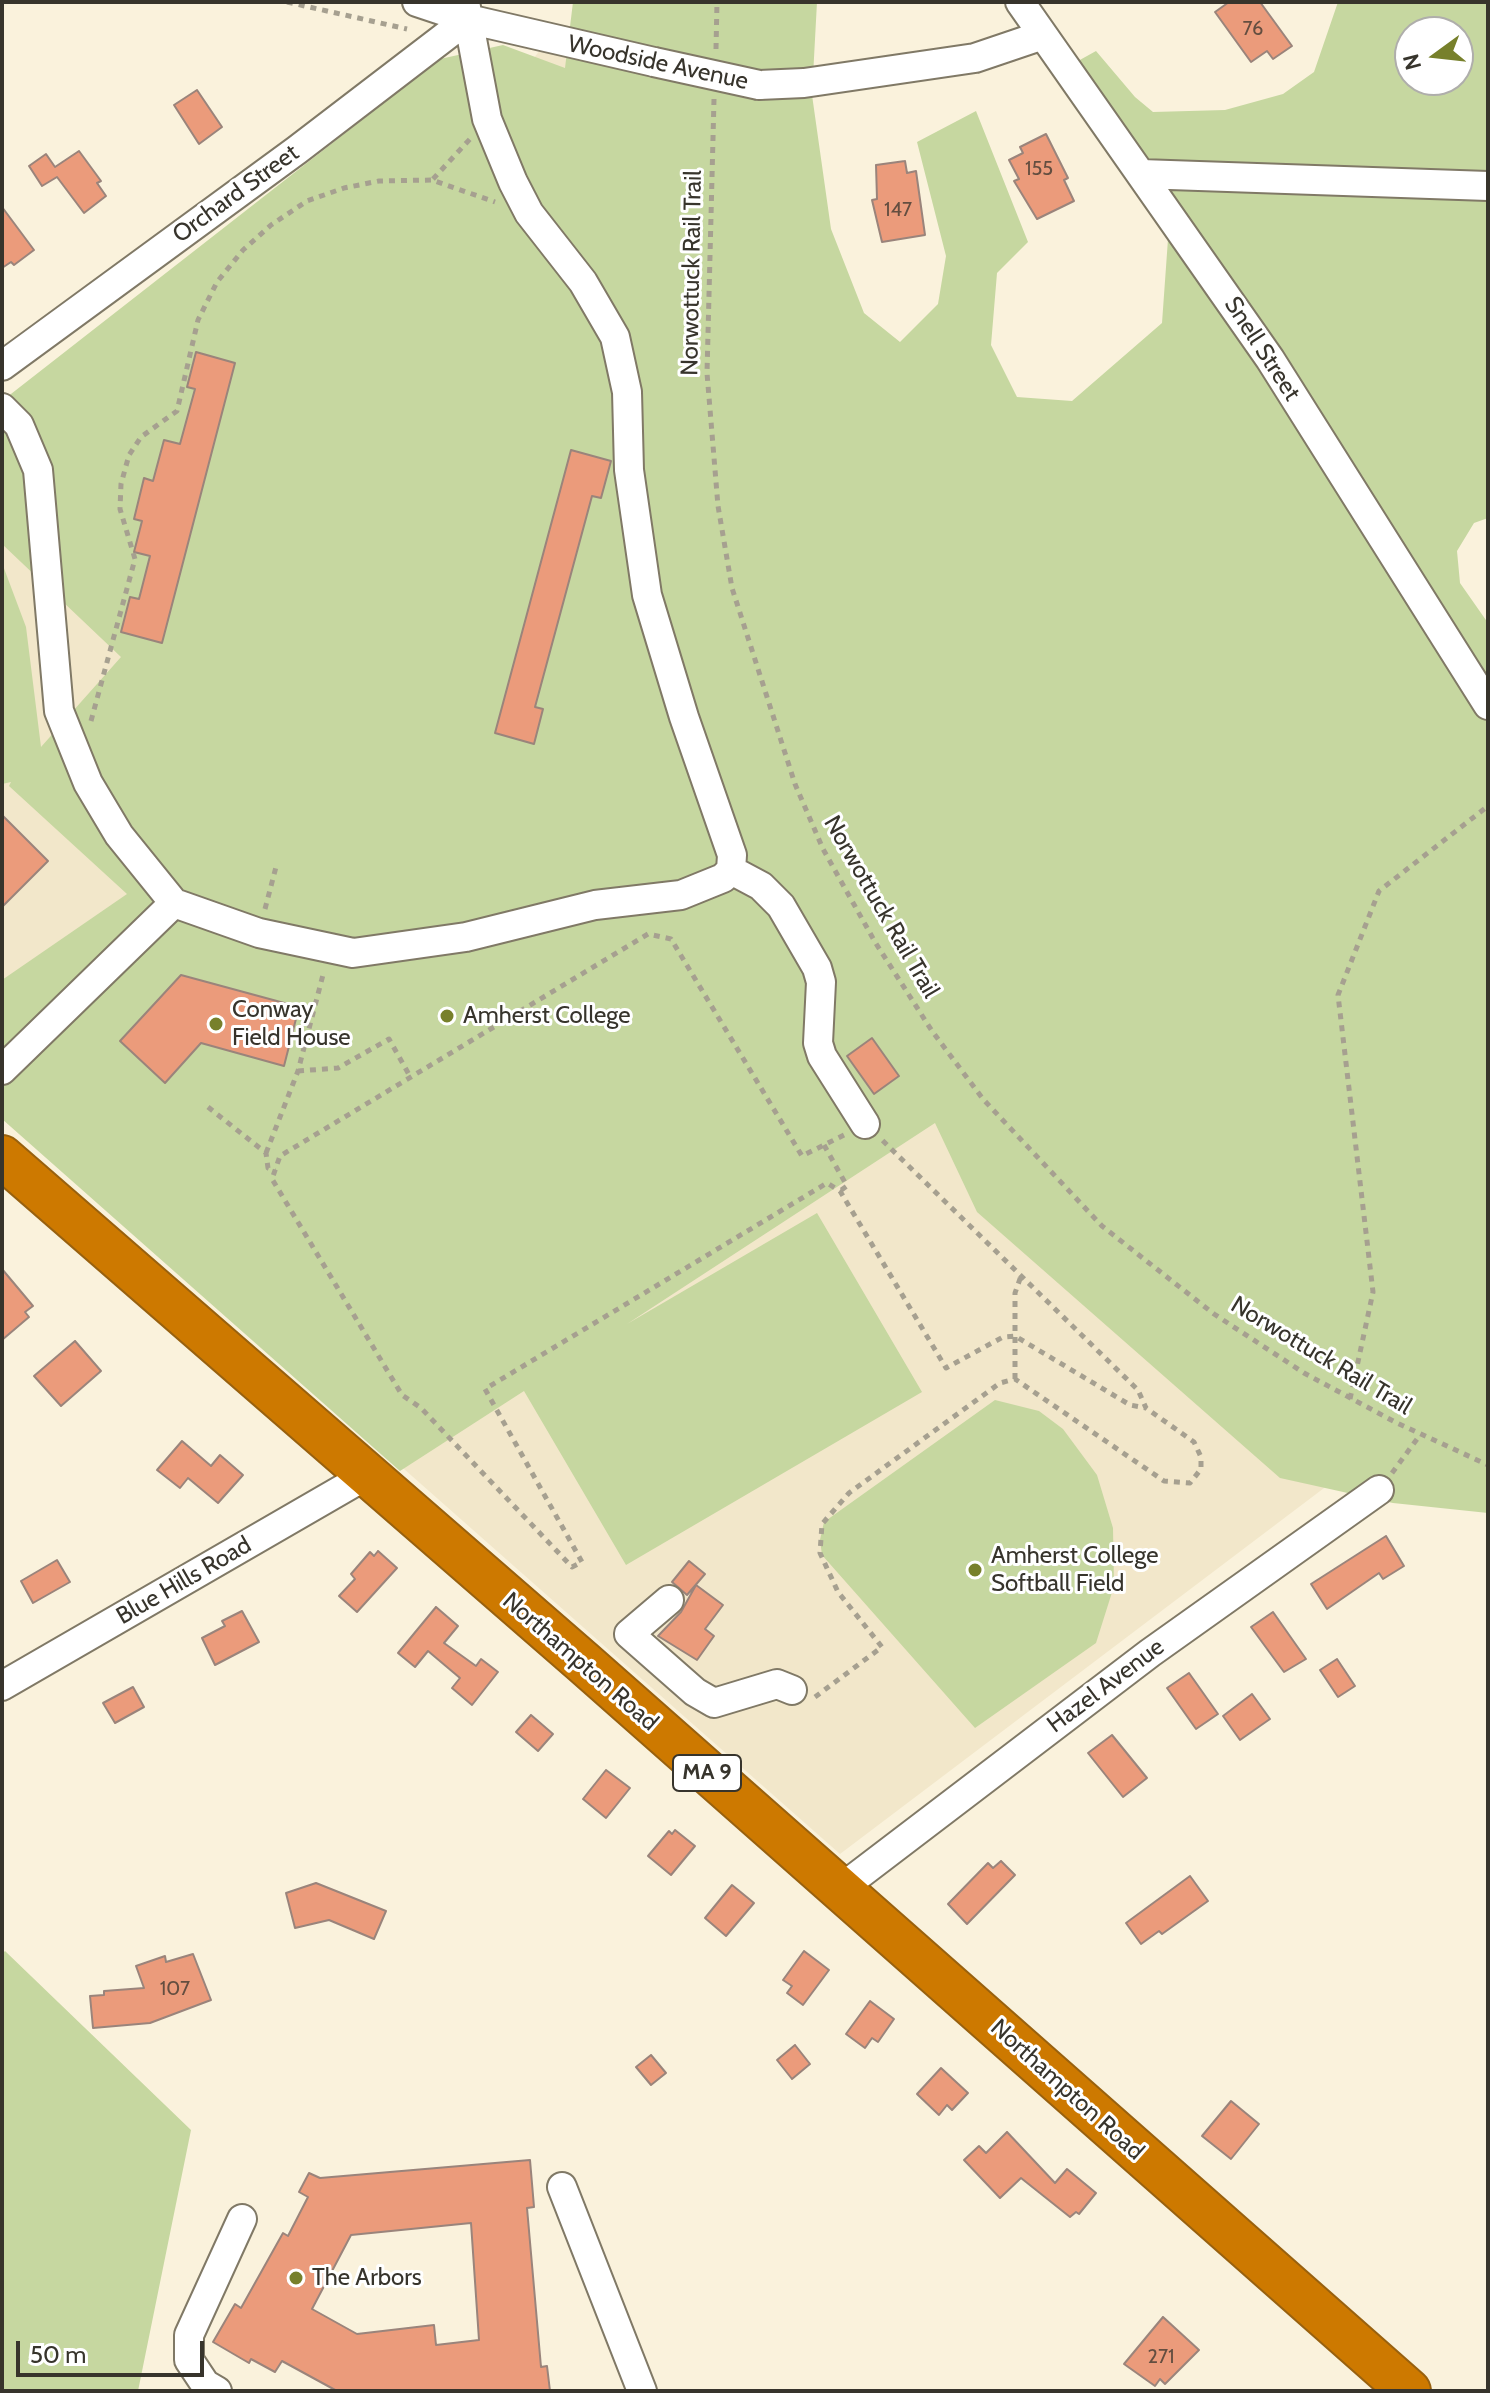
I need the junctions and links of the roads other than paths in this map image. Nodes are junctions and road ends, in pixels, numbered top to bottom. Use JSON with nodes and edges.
{"nodes":[{"id":1,"x":417,"y":2,"type":"edge"},
{"id":2,"x":1020,"y":2,"type":"edge"},
{"id":3,"x":466,"y":10,"type":"edge"},
{"id":4,"x":1043,"y":35,"type":"junction"},
{"id":5,"x":1141,"y":174,"type":"junction"},
{"id":6,"x":1488,"y":186,"type":"edge"},
{"id":7,"x":2,"y":366,"type":"edge"},
{"id":8,"x":2,"y":408,"type":"edge"},
{"id":9,"x":1488,"y":705,"type":"edge"},
{"id":10,"x":731,"y":870,"type":"junction"},
{"id":11,"x":174,"y":903,"type":"junction"},
{"id":12,"x":2,"y":1070,"type":"edge"},
{"id":13,"x":865,"y":1124,"type":"road end"},
{"id":14,"x":2,"y":1157,"type":"edge"},
{"id":15,"x":367,"y":1475,"type":"junction"},
{"id":16,"x":1379,"y":1490,"type":"road end"},
{"id":17,"x":669,"y":1600,"type":"dead end"},
{"id":18,"x":2,"y":1686,"type":"edge"},
{"id":19,"x":792,"y":1690,"type":"dead end"},
{"id":20,"x":839,"y":1890,"type":"junction"},
{"id":21,"x":562,"y":2187,"type":"dead end"},
{"id":22,"x":242,"y":2219,"type":"dead end"},
{"id":23,"x":217,"y":2391,"type":"edge"},
{"id":24,"x":642,"y":2391,"type":"edge"},
{"id":25,"x":1409,"y":2391,"type":"edge"}],
"edges":[{"from":1,"to":3,"type":"street","name":"Woodside Avenue"},
{"from":2,"to":4,"type":"street","name":"Snell Street"},
{"from":3,"to":4,"type":"street","name":"Woodside Avenue","bridge":true},
{"from":3,"to":7,"type":"street","name":"Orchard Street"},
{"from":3,"to":10,"type":"street"},
{"from":4,"to":5,"type":"street","name":"Snell Street"},
{"from":5,"to":6,"type":"street"},
{"from":5,"to":9,"type":"street","name":"Snell Street"},
{"from":8,"to":11,"type":"street"},
{"from":10,"to":11,"type":"street"},
{"from":10,"to":13,"type":"street"},
{"from":11,"to":12,"type":"street"},
{"from":14,"to":15,"type":"highway","name":"Northampton Road","number":"MA 9"},
{"from":15,"to":18,"type":"street","name":"Blue Hills Road"},
{"from":15,"to":20,"type":"highway","name":"Northampton Road","number":"MA 9"},
{"from":16,"to":20,"type":"street","name":"Hazel Avenue"},
{"from":17,"to":19,"type":"street"},
{"from":20,"to":25,"type":"highway","name":"Northampton Road","number":"MA 9"},
{"from":21,"to":24,"type":"street"},
{"from":22,"to":23,"type":"street"}]}
